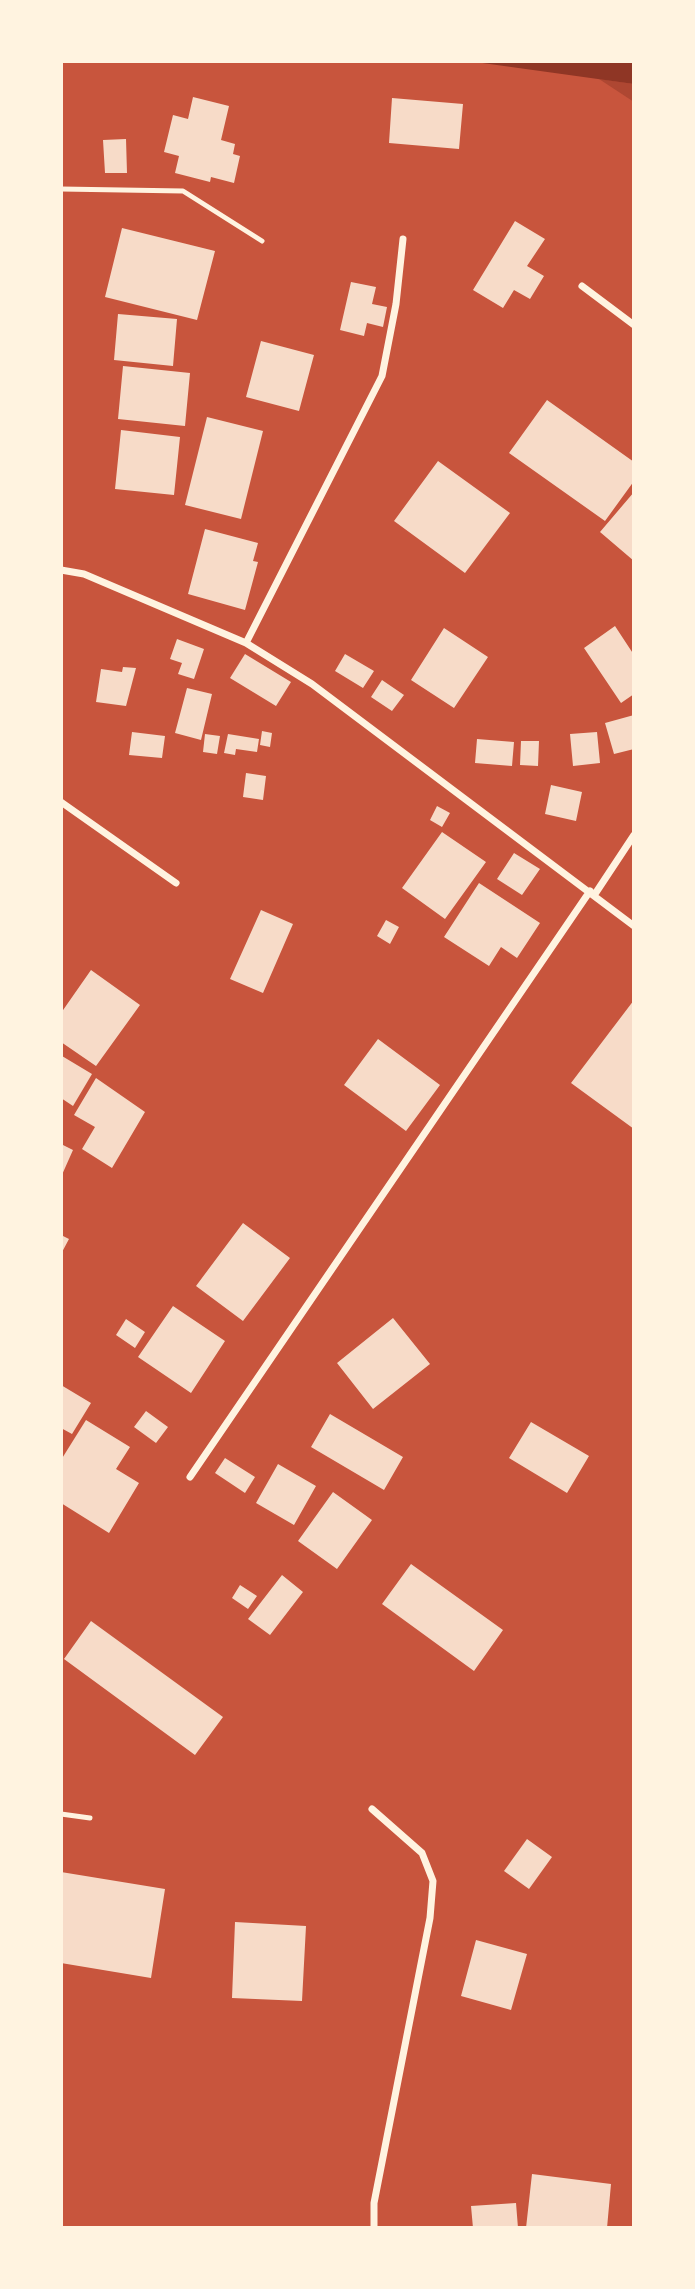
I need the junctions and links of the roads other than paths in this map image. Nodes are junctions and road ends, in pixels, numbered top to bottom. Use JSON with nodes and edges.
{"nodes":[{"id":1,"x":61,"y":189,"type":"edge"},
{"id":2,"x":403,"y":239,"type":"dead end"},
{"id":3,"x":262,"y":241,"type":"dead end"},
{"id":4,"x":582,"y":286,"type":"dead end"},
{"id":5,"x":634,"y":325,"type":"edge"},
{"id":6,"x":61,"y":570,"type":"edge"},
{"id":7,"x":246,"y":643,"type":"junction"},
{"id":8,"x":61,"y":802,"type":"edge"},
{"id":9,"x":634,"y":835,"type":"edge"},
{"id":10,"x":176,"y":883,"type":"dead end"},
{"id":11,"x":593,"y":892,"type":"junction"},
{"id":12,"x":634,"y":926,"type":"edge"},
{"id":13,"x":190,"y":1477,"type":"dead end"},
{"id":14,"x":372,"y":1809,"type":"dead end"},
{"id":15,"x":61,"y":1814,"type":"edge"},
{"id":16,"x":90,"y":1818,"type":"dead end"},
{"id":17,"x":374,"y":2228,"type":"edge"}],
"edges":[{"from":1,"to":3,"type":"lane"},
{"from":2,"to":7,"type":"street"},
{"from":4,"to":5,"type":"street"},
{"from":6,"to":7,"type":"street"},
{"from":7,"to":11,"type":"street"},
{"from":8,"to":10,"type":"street"},
{"from":9,"to":11,"type":"street"},
{"from":11,"to":12,"type":"street"},
{"from":11,"to":13,"type":"street"},
{"from":14,"to":17,"type":"street"},
{"from":15,"to":16,"type":"lane"}]}
